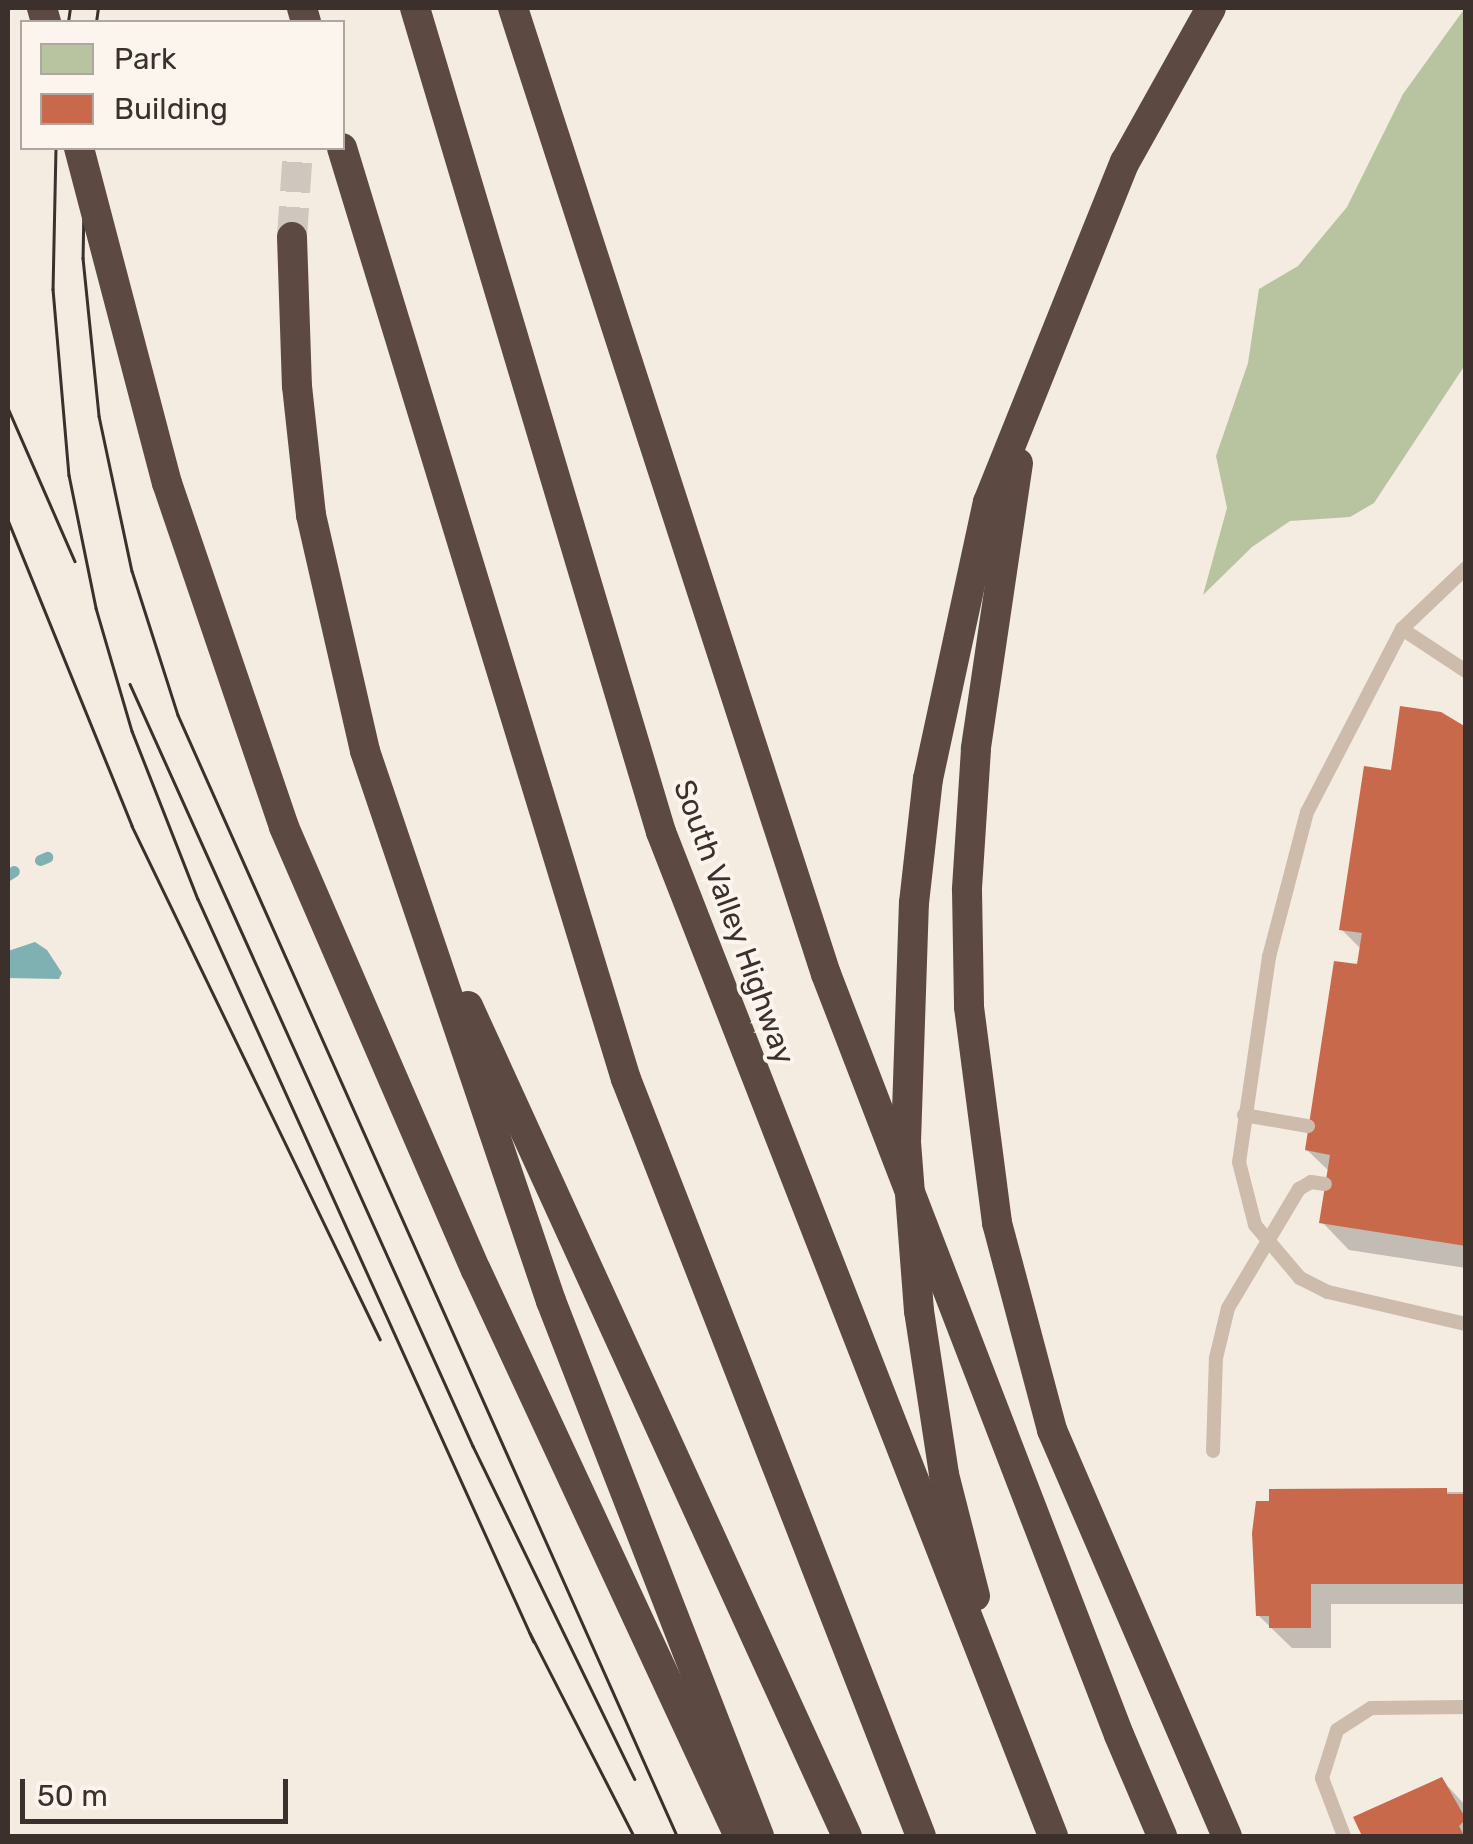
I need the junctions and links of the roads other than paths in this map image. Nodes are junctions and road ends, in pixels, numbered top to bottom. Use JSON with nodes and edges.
{"nodes":[{"id":1,"x":415,"y":8,"type":"edge"},
{"id":2,"x":513,"y":8,"type":"edge"},
{"id":3,"x":1210,"y":8,"type":"edge"},
{"id":4,"x":79,"y":150,"type":"edge"},
{"id":5,"x":343,"y":150,"type":"edge"},
{"id":6,"x":292,"y":238,"type":"tunnel mouth"},
{"id":7,"x":1028,"y":396,"type":"junction"},
{"id":8,"x":1466,"y":568,"type":"edge"},
{"id":9,"x":1402,"y":630,"type":"junction"},
{"id":10,"x":1466,"y":671,"type":"edge"},
{"id":11,"x":400,"y":852,"type":"junction"},
{"id":12,"x":1244,"y":1116,"type":"junction"},
{"id":13,"x":1308,"y":1126,"type":"dead end"},
{"id":14,"x":1325,"y":1184,"type":"dead end"},
{"id":15,"x":1265,"y":1242,"type":"junction"},
{"id":16,"x":1466,"y":1324,"type":"edge"},
{"id":17,"x":1213,"y":1451,"type":"dead end"},
{"id":18,"x":1466,"y":1707,"type":"edge"},
{"id":19,"x":1005,"y":1716,"type":"junction"},
{"id":20,"x":739,"y":1836,"type":"edge"},
{"id":21,"x":759,"y":1836,"type":"edge"},
{"id":22,"x":847,"y":1836,"type":"edge"},
{"id":23,"x":921,"y":1836,"type":"edge"},
{"id":24,"x":1053,"y":1836,"type":"edge"},
{"id":25,"x":1162,"y":1836,"type":"edge"},
{"id":26,"x":1226,"y":1836,"type":"edge"},
{"id":27,"x":1344,"y":1836,"type":"edge"}],
"edges":[{"from":1,"to":19,"type":"highway","name":"South Valley Highway"},
{"from":2,"to":25,"type":"highway","bridge":true},
{"from":3,"to":7,"type":"highway"},
{"from":4,"to":20,"type":"highway","bridge":true},
{"from":5,"to":23,"type":"highway"},
{"from":6,"to":11,"type":"highway"},
{"from":7,"to":19,"type":"highway"},
{"from":7,"to":26,"type":"highway"},
{"from":8,"to":9,"type":"lane"},
{"from":9,"to":10,"type":"lane"},
{"from":9,"to":12,"type":"lane"},
{"from":11,"to":21,"type":"highway"},
{"from":11,"to":22,"type":"highway"},
{"from":12,"to":13,"type":"lane"},
{"from":12,"to":15,"type":"lane"},
{"from":14,"to":15,"type":"lane"},
{"from":15,"to":16,"type":"lane"},
{"from":15,"to":17,"type":"lane"},
{"from":18,"to":27,"type":"lane"},
{"from":19,"to":24,"type":"highway","name":"South Valley Highway"}]}
